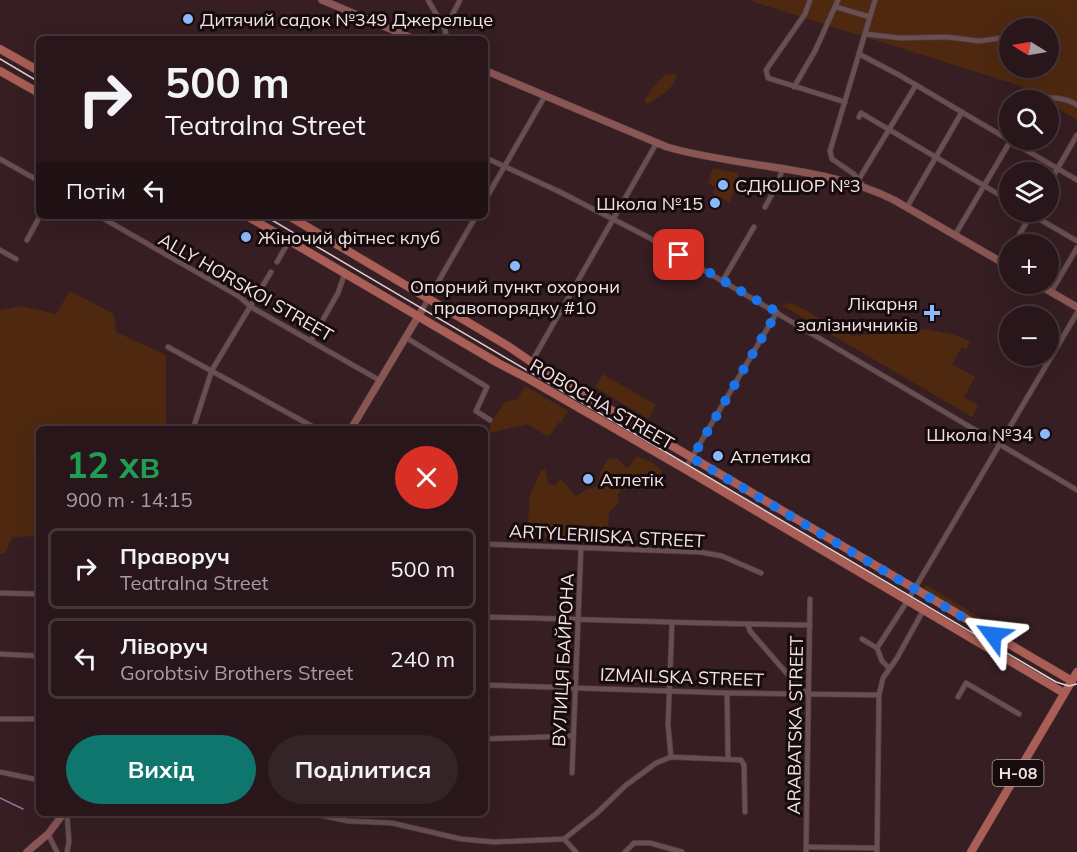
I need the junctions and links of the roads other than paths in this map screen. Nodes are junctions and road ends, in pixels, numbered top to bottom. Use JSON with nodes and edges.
{"nodes":[{"id":1,"x":322,"y":0,"type":"edge"},
{"id":2,"x":428,"y":0,"type":"edge"},
{"id":3,"x":460,"y":0,"type":"edge"},
{"id":4,"x":810,"y":0,"type":"edge"},
{"id":5,"x":838,"y":0,"type":"edge"},
{"id":6,"x":875,"y":0,"type":"edge"},
{"id":7,"x":836,"y":7,"type":"junction"},
{"id":8,"x":870,"y":17,"type":"junction"},
{"id":9,"x":447,"y":27,"type":"junction"},
{"id":10,"x":865,"y":34,"type":"junction"},
{"id":11,"x":407,"y":36,"type":"edge"},
{"id":12,"x":446,"y":36,"type":"edge"},
{"id":13,"x":999,"y":38,"type":"edge"},
{"id":14,"x":0,"y":49,"type":"edge"},
{"id":15,"x":859,"y":54,"type":"junction"},
{"id":16,"x":36,"y":69,"type":"edge"},
{"id":17,"x":0,"y":71,"type":"edge"},
{"id":18,"x":488,"y":72,"type":"edge"},
{"id":19,"x":916,"y":85,"type":"junction"},
{"id":20,"x":794,"y":87,"type":"junction"},
{"id":21,"x":36,"y":91,"type":"edge"},
{"id":22,"x":545,"y":96,"type":"junction"},
{"id":23,"x":1059,"y":100,"type":"edge"},
{"id":24,"x":845,"y":102,"type":"junction"},
{"id":25,"x":1077,"y":105,"type":"edge"},
{"id":26,"x":962,"y":112,"type":"junction"},
{"id":27,"x":859,"y":117,"type":"dead end"},
{"id":28,"x":889,"y":129,"type":"junction"},
{"id":29,"x":999,"y":134,"type":"edge"},
{"id":30,"x":1077,"y":135,"type":"edge"},
{"id":31,"x":656,"y":144,"type":"junction"},
{"id":32,"x":1004,"y":150,"type":"edge"},
{"id":33,"x":1027,"y":150,"type":"edge"},
{"id":34,"x":936,"y":157,"type":"junction"},
{"id":35,"x":0,"y":159,"type":"edge"},
{"id":36,"x":488,"y":159,"type":"edge"},
{"id":37,"x":1046,"y":162,"type":"edge"},
{"id":38,"x":505,"y":167,"type":"junction"},
{"id":39,"x":1059,"y":167,"type":"edge"},
{"id":40,"x":782,"y":170,"type":"junction"},
{"id":41,"x":1059,"y":170,"type":"edge"},
{"id":42,"x":36,"y":179,"type":"edge"},
{"id":43,"x":859,"y":179,"type":"junction"},
{"id":44,"x":1077,"y":180,"type":"edge"},
{"id":45,"x":984,"y":186,"type":"junction"},
{"id":46,"x":864,"y":187,"type":"junction"},
{"id":47,"x":488,"y":195,"type":"edge"},
{"id":48,"x":999,"y":195,"type":"edge"},
{"id":49,"x":765,"y":207,"type":"dead end"},
{"id":50,"x":907,"y":207,"type":"junction"},
{"id":51,"x":614,"y":218,"type":"junction"},
{"id":52,"x":38,"y":219,"type":"edge"},
{"id":53,"x":104,"y":219,"type":"edge"},
{"id":54,"x":252,"y":219,"type":"edge"},
{"id":55,"x":294,"y":219,"type":"edge"},
{"id":56,"x":474,"y":219,"type":"edge"},
{"id":57,"x":1047,"y":222,"type":"edge"},
{"id":58,"x":753,"y":227,"type":"dead end"},
{"id":59,"x":955,"y":236,"type":"junction"},
{"id":60,"x":27,"y":240,"type":"dead end"},
{"id":61,"x":289,"y":241,"type":"junction"},
{"id":62,"x":1077,"y":241,"type":"edge"},
{"id":63,"x":1077,"y":248,"type":"edge"},
{"id":64,"x":0,"y":250,"type":"edge"},
{"id":65,"x":16,"y":259,"type":"dead end"},
{"id":66,"x":999,"y":261,"type":"edge"},
{"id":67,"x":277,"y":262,"type":"dead end"},
{"id":68,"x":271,"y":273,"type":"dead end"},
{"id":69,"x":345,"y":273,"type":"junction"},
{"id":70,"x":1059,"y":278,"type":"edge"},
{"id":71,"x":723,"y":280,"type":"junction"},
{"id":72,"x":1054,"y":294,"type":"edge"},
{"id":73,"x":428,"y":299,"type":"junction"},
{"id":74,"x":251,"y":307,"type":"junction"},
{"id":75,"x":1077,"y":307,"type":"edge"},
{"id":76,"x":777,"y":312,"type":"junction"},
{"id":77,"x":420,"y":313,"type":"junction"},
{"id":78,"x":1077,"y":313,"type":"edge"},
{"id":79,"x":405,"y":337,"type":"junction"},
{"id":80,"x":311,"y":341,"type":"junction"},
{"id":81,"x":168,"y":347,"type":"dead end"},
{"id":82,"x":531,"y":363,"type":"junction"},
{"id":83,"x":212,"y":369,"type":"junction"},
{"id":84,"x":379,"y":380,"type":"junction"},
{"id":85,"x":490,"y":420,"type":"dead end"},
{"id":86,"x":194,"y":426,"type":"edge"},
{"id":87,"x":312,"y":426,"type":"edge"},
{"id":88,"x":353,"y":426,"type":"edge"},
{"id":89,"x":1000,"y":444,"type":"junction"},
{"id":90,"x":692,"y":458,"type":"junction"},
{"id":91,"x":685,"y":469,"type":"junction"},
{"id":92,"x":1077,"y":490,"type":"edge"},
{"id":93,"x":488,"y":544,"type":"edge"},
{"id":94,"x":581,"y":548,"type":"junction"},
{"id":95,"x":761,"y":573,"type":"dead end"},
{"id":96,"x":914,"y":589,"type":"junction"},
{"id":97,"x":0,"y":593,"type":"edge"},
{"id":98,"x":36,"y":594,"type":"edge"},
{"id":99,"x":810,"y":599,"type":"dead end"},
{"id":100,"x":908,"y":600,"type":"junction"},
{"id":101,"x":924,"y":609,"type":"junction"},
{"id":102,"x":488,"y":617,"type":"edge"},
{"id":103,"x":578,"y":619,"type":"junction"},
{"id":104,"x":672,"y":624,"type":"junction"},
{"id":105,"x":748,"y":625,"type":"junction"},
{"id":106,"x":810,"y":625,"type":"junction"},
{"id":107,"x":862,"y":639,"type":"dead end"},
{"id":108,"x":878,"y":648,"type":"junction"},
{"id":109,"x":0,"y":654,"type":"edge"},
{"id":110,"x":36,"y":656,"type":"edge"},
{"id":111,"x":889,"y":668,"type":"junction"},
{"id":112,"x":1077,"y":672,"type":"edge"},
{"id":113,"x":1071,"y":681,"type":"junction"},
{"id":114,"x":986,"y":684,"type":"dead end"},
{"id":115,"x":488,"y":685,"type":"edge"},
{"id":116,"x":575,"y":687,"type":"junction"},
{"id":117,"x":670,"y":691,"type":"junction"},
{"id":118,"x":982,"y":692,"type":"junction"},
{"id":119,"x":727,"y":693,"type":"junction"},
{"id":120,"x":1064,"y":693,"type":"junction"},
{"id":121,"x":809,"y":694,"type":"junction"},
{"id":122,"x":879,"y":695,"type":"junction"},
{"id":123,"x":958,"y":697,"type":"dead end"},
{"id":124,"x":1019,"y":714,"type":"dead end"},
{"id":125,"x":0,"y":719,"type":"edge"},
{"id":126,"x":36,"y":719,"type":"edge"},
{"id":127,"x":572,"y":736,"type":"junction"},
{"id":128,"x":488,"y":740,"type":"edge"},
{"id":129,"x":671,"y":757,"type":"junction"},
{"id":130,"x":728,"y":759,"type":"junction"},
{"id":131,"x":0,"y":772,"type":"edge"},
{"id":132,"x":572,"y":773,"type":"dead end"},
{"id":133,"x":36,"y":779,"type":"edge"},
{"id":134,"x":745,"y":812,"type":"dead end"},
{"id":135,"x":63,"y":816,"type":"edge"},
{"id":136,"x":66,"y":816,"type":"edge"},
{"id":137,"x":324,"y":816,"type":"edge"},
{"id":138,"x":48,"y":834,"type":"junction"},
{"id":139,"x":564,"y":839,"type":"junction"},
{"id":140,"x":807,"y":849,"type":"edge"},
{"id":141,"x":877,"y":850,"type":"edge"},
{"id":142,"x":27,"y":852,"type":"edge"},
{"id":143,"x":57,"y":852,"type":"edge"},
{"id":144,"x":67,"y":852,"type":"edge"},
{"id":145,"x":576,"y":852,"type":"edge"},
{"id":146,"x":625,"y":852,"type":"edge"},
{"id":147,"x":682,"y":852,"type":"edge"},
{"id":148,"x":971,"y":852,"type":"edge"}],
"edges":[{"from":1,"to":11,"type":"street"},
{"from":2,"to":9,"type":"street"},
{"from":3,"to":9,"type":"street"},
{"from":4,"to":20,"type":"street"},
{"from":5,"to":7,"type":"street"},
{"from":6,"to":8,"type":"street"},
{"from":7,"to":8,"type":"street"},
{"from":7,"to":20,"type":"street"},
{"from":8,"to":10,"type":"street"},
{"from":9,"to":12,"type":"street"},
{"from":10,"to":13,"type":"street"},
{"from":10,"to":15,"type":"street"},
{"from":14,"to":16,"type":"main road"},
{"from":15,"to":19,"type":"street"},
{"from":15,"to":24,"type":"street"},
{"from":17,"to":21,"type":"main road"},
{"from":18,"to":22,"type":"street"},
{"from":19,"to":26,"type":"street"},
{"from":19,"to":28,"type":"street"},
{"from":20,"to":24,"type":"street"},
{"from":22,"to":31,"type":"street"},
{"from":22,"to":38,"type":"street"},
{"from":23,"to":25,"type":"street"},
{"from":24,"to":43,"type":"street"},
{"from":26,"to":29,"type":"street"},
{"from":26,"to":34,"type":"street"},
{"from":27,"to":28,"type":"street"},
{"from":28,"to":34,"type":"street"},
{"from":28,"to":43,"type":"street"},
{"from":30,"to":39,"type":"street"},
{"from":31,"to":40,"type":"street"},
{"from":31,"to":51,"type":"street"},
{"from":32,"to":45,"type":"street"},
{"from":33,"to":37,"type":"street"},
{"from":34,"to":45,"type":"street"},
{"from":34,"to":50,"type":"street"},
{"from":35,"to":42,"type":"street"},
{"from":36,"to":38,"type":"street"},
{"from":38,"to":47,"type":"street"},
{"from":38,"to":51,"type":"street"},
{"from":40,"to":46,"type":"street"},
{"from":40,"to":49,"type":"street"},
{"from":41,"to":44,"type":"street"},
{"from":43,"to":46,"type":"street"},
{"from":45,"to":48,"type":"street"},
{"from":45,"to":59,"type":"street"},
{"from":46,"to":50,"type":"street"},
{"from":50,"to":59,"type":"street"},
{"from":51,"to":71,"type":"street"},
{"from":51,"to":82,"type":"street"},
{"from":52,"to":60,"type":"street"},
{"from":53,"to":74,"type":"street","name":"ALLY HORSKOI STREET"},
{"from":54,"to":61,"type":"main road","name":"ROBOCHA STREET"},
{"from":55,"to":73,"type":"main road","name":"ROBOCHA STREET"},
{"from":56,"to":73,"type":"street"},
{"from":57,"to":62,"type":"street"},
{"from":58,"to":71,"type":"street"},
{"from":59,"to":66,"type":"street"},
{"from":61,"to":67,"type":"street"},
{"from":61,"to":69,"type":"main road","name":"ROBOCHA STREET"},
{"from":63,"to":70,"type":"street"},
{"from":64,"to":65,"type":"street"},
{"from":68,"to":74,"type":"street"},
{"from":69,"to":77,"type":"main road","name":"ROBOCHA STREET"},
{"from":69,"to":80,"type":"street"},
{"from":71,"to":76,"type":"street"},
{"from":72,"to":75,"type":"street"},
{"from":73,"to":77,"type":"street"},
{"from":73,"to":82,"type":"main road","name":"ROBOCHA STREET"},
{"from":74,"to":80,"type":"street","name":"ALLY HORSKOI STREET"},
{"from":74,"to":83,"type":"street"},
{"from":76,"to":89,"type":"street"},
{"from":76,"to":90,"type":"street"},
{"from":77,"to":79,"type":"street"},
{"from":77,"to":91,"type":"main road","name":"ROBOCHA STREET"},
{"from":78,"to":89,"type":"street"},
{"from":79,"to":84,"type":"street"},
{"from":79,"to":85,"type":"street"},
{"from":80,"to":84,"type":"street","name":"ALLY HORSKOI STREET"},
{"from":81,"to":83,"type":"street"},
{"from":82,"to":90,"type":"main road","name":"ROBOCHA STREET"},
{"from":83,"to":86,"type":"street"},
{"from":83,"to":87,"type":"street"},
{"from":84,"to":88,"type":"street"},
{"from":89,"to":92,"type":"street"},
{"from":89,"to":96,"type":"street"},
{"from":90,"to":91,"type":"street"},
{"from":90,"to":96,"type":"main road","name":"ROBOCHA STREET"},
{"from":91,"to":100,"type":"main road","name":"ROBOCHA STREET"},
{"from":93,"to":94,"type":"street","name":"ARTYLERIISKA STREET"},
{"from":94,"to":95,"type":"street","name":"ARTYLERIISKA STREET"},
{"from":94,"to":103,"type":"street","name":"ВУЛИЦЯ БАЙРОНА"},
{"from":96,"to":100,"type":"street"},
{"from":96,"to":113,"type":"main road","name":"ROBOCHA STREET"},
{"from":97,"to":98,"type":"street"},
{"from":99,"to":106,"type":"street","name":"ARABATSKA STREET"},
{"from":100,"to":101,"type":"main road","name":"ROBOCHA STREET"},
{"from":100,"to":108,"type":"street"},
{"from":101,"to":111,"type":"street"},
{"from":101,"to":120,"type":"main road","name":"ROBOCHA STREET"},
{"from":102,"to":103,"type":"street"},
{"from":103,"to":104,"type":"street"},
{"from":103,"to":116,"type":"street","name":"ВУЛИЦЯ БАЙРОНА"},
{"from":104,"to":105,"type":"street"},
{"from":104,"to":117,"type":"street"},
{"from":105,"to":106,"type":"street"},
{"from":105,"to":121,"type":"street"},
{"from":106,"to":121,"type":"street","name":"ARABATSKA STREET"},
{"from":107,"to":108,"type":"street"},
{"from":108,"to":111,"type":"street"},
{"from":109,"to":110,"type":"street"},
{"from":111,"to":122,"type":"street"},
{"from":112,"to":113,"type":"main road","number":"Н-08"},
{"from":113,"to":120,"type":"main road","number":"Н-08"},
{"from":114,"to":118,"type":"street"},
{"from":115,"to":116,"type":"street","name":"IZMAILSKA STREET"},
{"from":116,"to":117,"type":"street","name":"IZMAILSKA STREET"},
{"from":116,"to":127,"type":"street","name":"ВУЛИЦЯ БАЙРОНА"},
{"from":117,"to":119,"type":"street","name":"IZMAILSKA STREET"},
{"from":117,"to":129,"type":"street"},
{"from":118,"to":123,"type":"street"},
{"from":118,"to":124,"type":"street"},
{"from":119,"to":121,"type":"street","name":"IZMAILSKA STREET"},
{"from":119,"to":130,"type":"street"},
{"from":120,"to":148,"type":"main road","number":"Н-08"},
{"from":121,"to":122,"type":"street","name":"IZMAILSKA STREET"},
{"from":121,"to":140,"type":"street","name":"ARABATSKA STREET"},
{"from":122,"to":141,"type":"street"},
{"from":125,"to":126,"type":"street"},
{"from":127,"to":128,"type":"street"},
{"from":127,"to":132,"type":"street","name":"ВУЛИЦЯ БАЙРОНА"},
{"from":129,"to":130,"type":"street"},
{"from":129,"to":139,"type":"street"},
{"from":130,"to":134,"type":"street"},
{"from":131,"to":133,"type":"street"},
{"from":135,"to":138,"type":"street"},
{"from":136,"to":144,"type":"street"},
{"from":137,"to":139,"type":"street"},
{"from":138,"to":142,"type":"street"},
{"from":138,"to":143,"type":"street"},
{"from":139,"to":145,"type":"street"},
{"from":140,"to":141,"type":"street"},
{"from":146,"to":147,"type":"street"}]}
